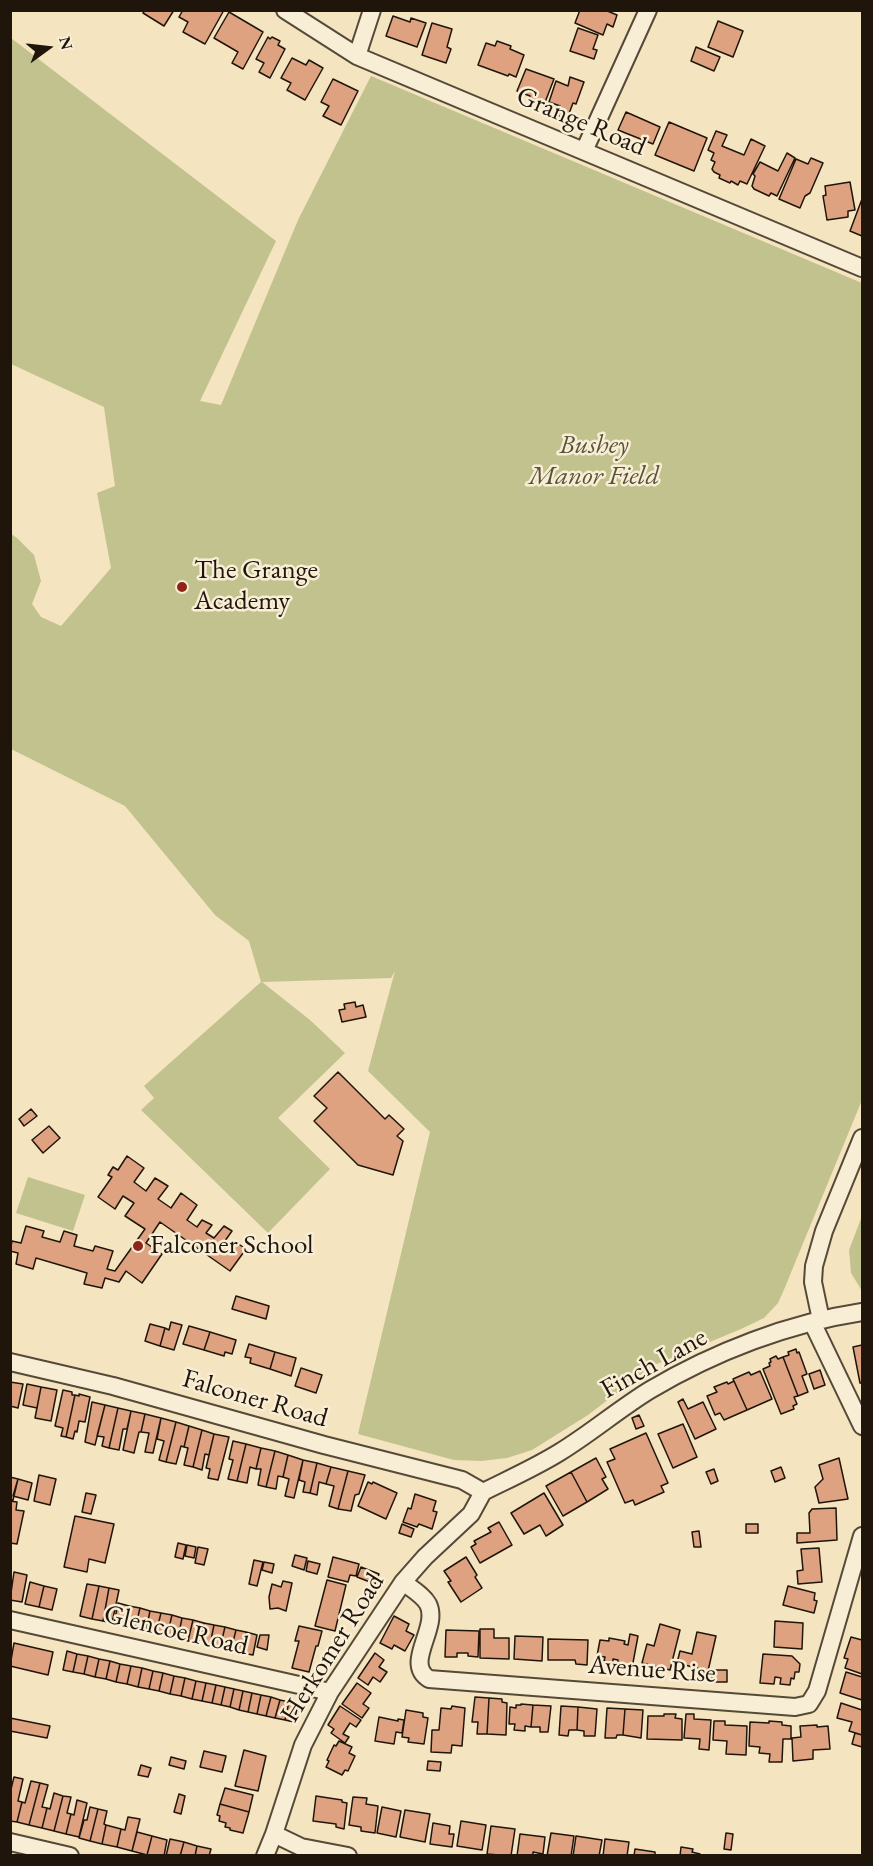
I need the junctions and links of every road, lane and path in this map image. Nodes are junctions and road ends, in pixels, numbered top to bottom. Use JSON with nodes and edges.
{"nodes":[{"id":1,"x":285,"y":10,"type":"edge"},
{"id":2,"x":372,"y":10,"type":"edge"},
{"id":3,"x":648,"y":10,"type":"edge"},
{"id":4,"x":357,"y":56,"type":"junction"},
{"id":5,"x":584,"y":151,"type":"junction"},
{"id":6,"x":862,"y":268,"type":"edge"},
{"id":7,"x":862,"y":1138,"type":"edge"},
{"id":8,"x":862,"y":1312,"type":"edge"},
{"id":9,"x":817,"y":1321,"type":"junction"},
{"id":10,"x":10,"y":1362,"type":"edge"},
{"id":11,"x":862,"y":1426,"type":"edge"},
{"id":12,"x":483,"y":1492,"type":"junction"},
{"id":13,"x":862,"y":1536,"type":"edge"},
{"id":14,"x":403,"y":1582,"type":"junction"},
{"id":15,"x":10,"y":1620,"type":"edge"},
{"id":16,"x":330,"y":1692,"type":"junction"},
{"id":17,"x":274,"y":1834,"type":"junction"},
{"id":18,"x":10,"y":1842,"type":"edge"},
{"id":19,"x":70,"y":1856,"type":"edge"},
{"id":20,"x":265,"y":1856,"type":"edge"},
{"id":21,"x":348,"y":1856,"type":"edge"}],
"edges":[{"from":1,"to":4,"type":"street","name":"Grange Road"},
{"from":2,"to":4,"type":"street"},
{"from":3,"to":5,"type":"street"},
{"from":4,"to":5,"type":"street","name":"Grange Road"},
{"from":5,"to":6,"type":"street","name":"Grange Road"},
{"from":7,"to":9,"type":"street"},
{"from":8,"to":9,"type":"street","name":"Finch Lane"},
{"from":9,"to":11,"type":"street"},
{"from":9,"to":12,"type":"street","name":"Finch Lane"},
{"from":10,"to":12,"type":"street","name":"Falconer Road"},
{"from":12,"to":14,"type":"street","name":"Herkomer Road"},
{"from":13,"to":14,"type":"street","name":"Avenue Rise"},
{"from":14,"to":16,"type":"street","name":"Herkomer Road"},
{"from":15,"to":16,"type":"street","name":"Glencoe Road"},
{"from":16,"to":17,"type":"street","name":"Herkomer Road"},
{"from":17,"to":20,"type":"street","name":"Herkomer Road"},
{"from":17,"to":21,"type":"street"},
{"from":18,"to":19,"type":"street"}]}
